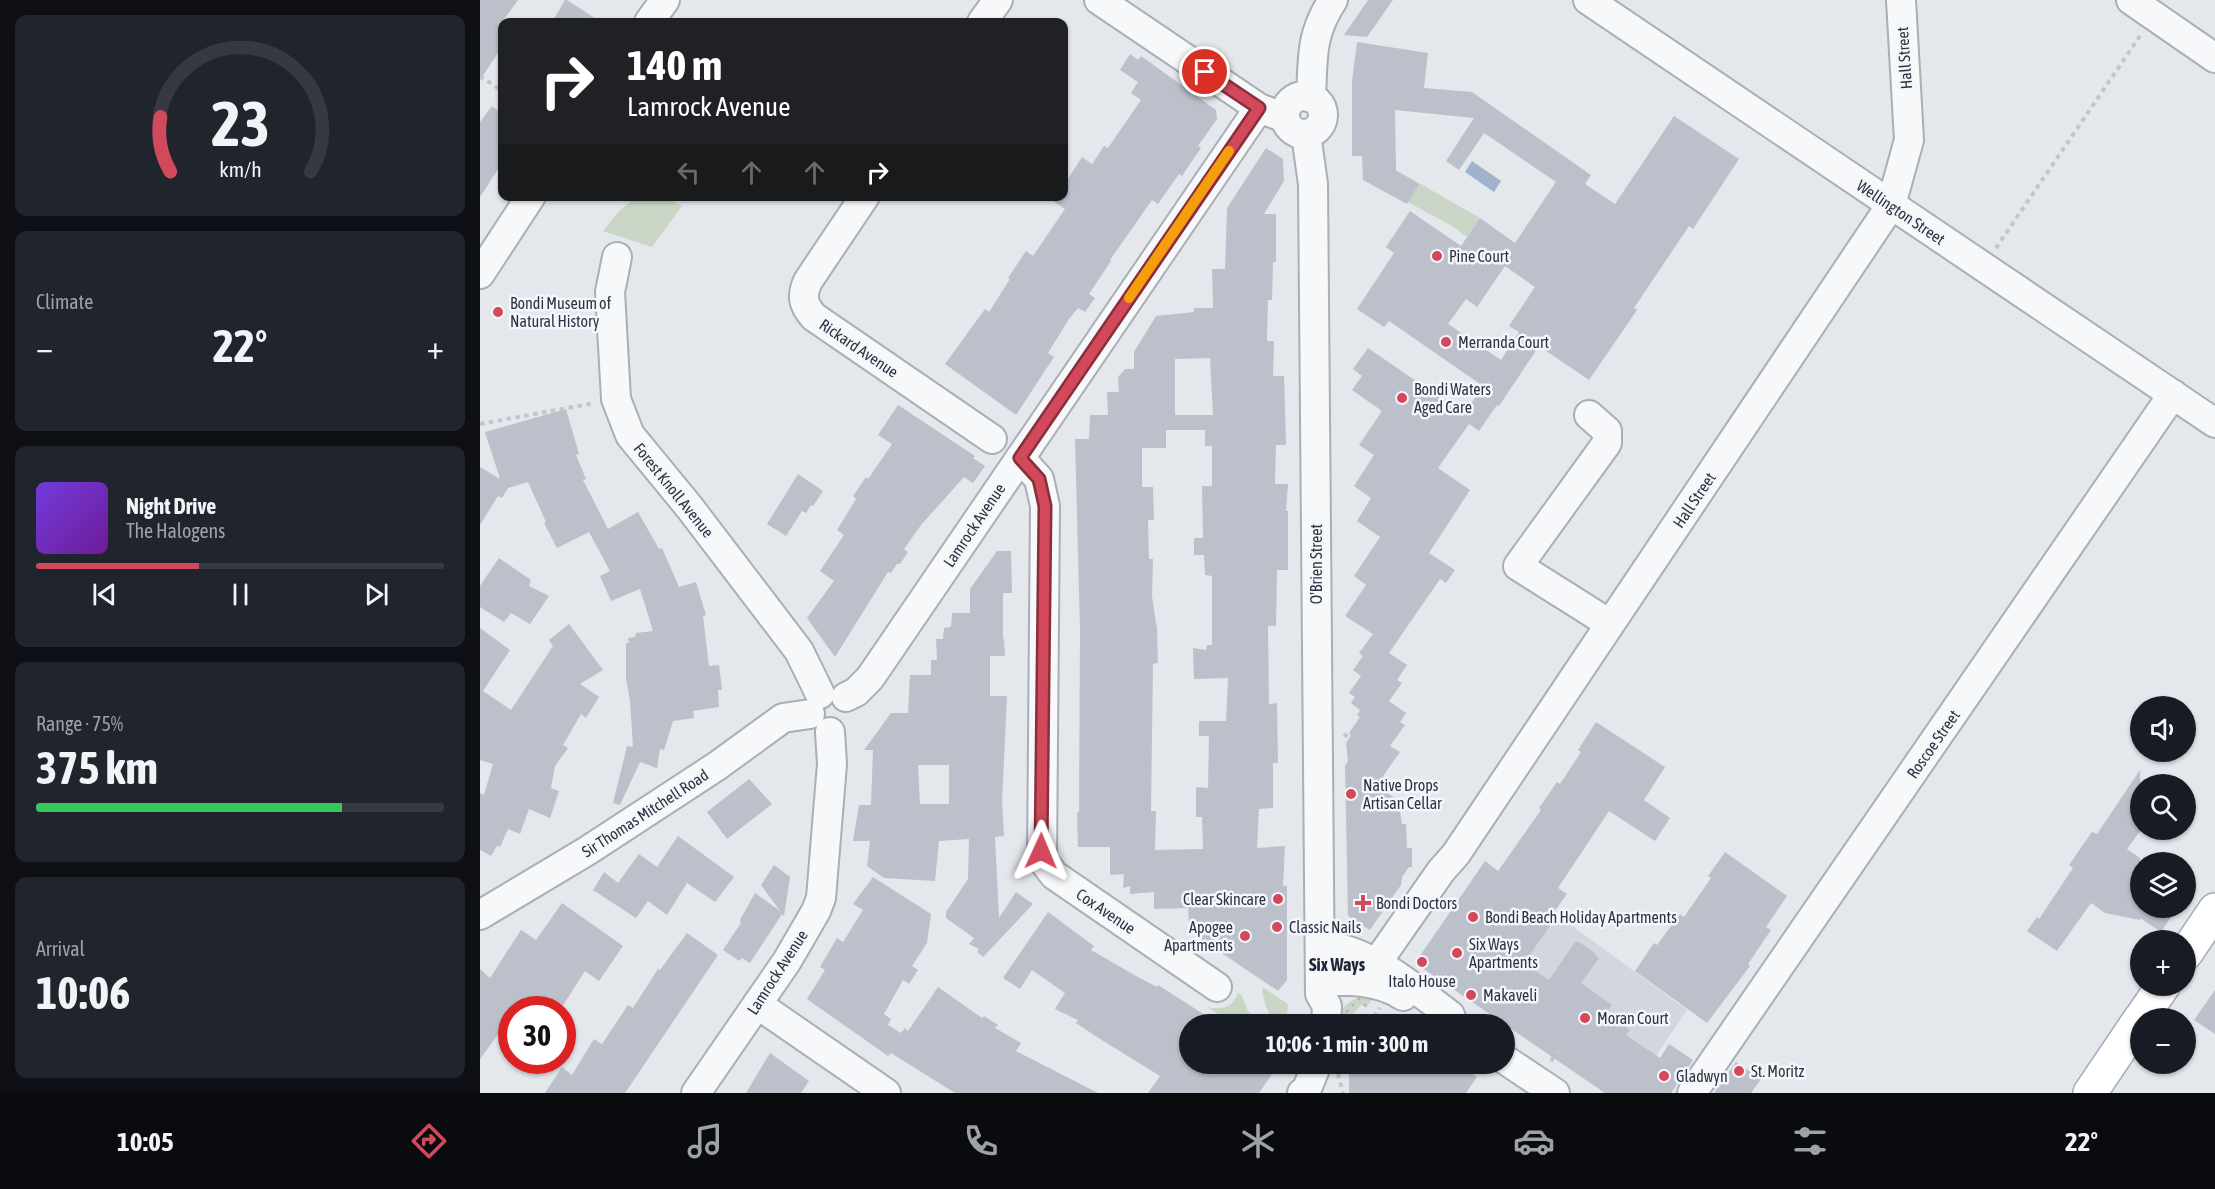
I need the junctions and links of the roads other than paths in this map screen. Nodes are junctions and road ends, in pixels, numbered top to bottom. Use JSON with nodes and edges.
{"nodes":[{"id":1,"x":665,"y":0,"type":"edge"},
{"id":2,"x":998,"y":0,"type":"edge"},
{"id":3,"x":1099,"y":0,"type":"edge"},
{"id":4,"x":1333,"y":0,"type":"edge"},
{"id":5,"x":1588,"y":0,"type":"edge"},
{"id":6,"x":1901,"y":0,"type":"edge"},
{"id":7,"x":2131,"y":0,"type":"edge"},
{"id":8,"x":652,"y":18,"type":"edge"},
{"id":9,"x":985,"y":18,"type":"edge"},
{"id":10,"x":2215,"y":58,"type":"edge"},
{"id":11,"x":1259,"y":108,"type":"junction"},
{"id":12,"x":1296,"y":126,"type":"junction"},
{"id":13,"x":528,"y":201,"type":"edge"},
{"id":14,"x":862,"y":201,"type":"edge"},
{"id":15,"x":1891,"y":205,"type":"junction"},
{"id":16,"x":617,"y":257,"type":"dead end"},
{"id":17,"x":480,"y":273,"type":"edge"},
{"id":18,"x":2173,"y":394,"type":"junction"},
{"id":19,"x":1589,"y":415,"type":"dead end"},
{"id":20,"x":2215,"y":423,"type":"edge"},
{"id":21,"x":992,"y":439,"type":"dead end"},
{"id":22,"x":1020,"y":458,"type":"junction"},
{"id":23,"x":1610,"y":624,"type":"junction"},
{"id":24,"x":826,"y":709,"type":"junction"},
{"id":25,"x":2215,"y":910,"type":"edge"},
{"id":26,"x":480,"y":915,"type":"edge"},
{"id":27,"x":2196,"y":938,"type":"edge"},
{"id":28,"x":1320,"y":945,"type":"junction"},
{"id":29,"x":1376,"y":964,"type":"junction"},
{"id":30,"x":1217,"y":987,"type":"dead end"},
{"id":31,"x":1320,"y":988,"type":"junction"},
{"id":32,"x":757,"y":1004,"type":"junction"},
{"id":33,"x":1312,"y":1014,"type":"edge"},
{"id":34,"x":1327,"y":1014,"type":"edge"},
{"id":35,"x":1430,"y":1014,"type":"edge"},
{"id":36,"x":1449,"y":1014,"type":"edge"},
{"id":37,"x":2130,"y":1035,"type":"edge"},
{"id":38,"x":1515,"y":1066,"type":"edge"},
{"id":39,"x":1297,"y":1074,"type":"edge"},
{"id":40,"x":1322,"y":1074,"type":"edge"},
{"id":41,"x":696,"y":1093,"type":"edge"},
{"id":42,"x":886,"y":1093,"type":"edge"},
{"id":43,"x":1292,"y":1093,"type":"edge"},
{"id":44,"x":1302,"y":1093,"type":"edge"},
{"id":45,"x":1554,"y":1093,"type":"edge"},
{"id":46,"x":1692,"y":1093,"type":"edge"},
{"id":47,"x":2090,"y":1093,"type":"edge"}],
"edges":[{"from":1,"to":8,"type":"street"},
{"from":2,"to":9,"type":"street"},
{"from":3,"to":11,"type":"street"},
{"from":4,"to":12,"type":"street"},
{"from":5,"to":15,"type":"street","name":"Wellington Street"},
{"from":6,"to":15,"type":"street","name":"Hall Street"},
{"from":7,"to":10,"type":"street"},
{"from":11,"to":12,"type":"street"},
{"from":11,"to":22,"type":"street","name":"Lamrock Avenue"},
{"from":12,"to":28,"type":"street","name":"O'Brien Street"},
{"from":13,"to":17,"type":"street"},
{"from":14,"to":21,"type":"street","name":"Rickard Avenue"},
{"from":15,"to":18,"type":"street","name":"Wellington Street"},
{"from":15,"to":23,"type":"street","name":"Hall Street"},
{"from":16,"to":24,"type":"street","name":"Forest Knoll Avenue"},
{"from":18,"to":20,"type":"street","name":"Wellington Street"},
{"from":18,"to":46,"type":"street","name":"Roscoe Street"},
{"from":19,"to":23,"type":"street"},
{"from":22,"to":24,"type":"street","name":"Lamrock Avenue"},
{"from":22,"to":30,"type":"street","name":"Cox Avenue"},
{"from":23,"to":29,"type":"street","name":"Hall Street"},
{"from":24,"to":26,"type":"street","name":"Sir Thomas Mitchell Road"},
{"from":24,"to":32,"type":"street","name":"Lamrock Avenue"},
{"from":25,"to":27,"type":"main road"},
{"from":28,"to":29,"type":"street"},
{"from":28,"to":31,"type":"street","name":"O'Brien Street"},
{"from":29,"to":36,"type":"street"},
{"from":31,"to":33,"type":"street","name":"O'Brien Street"},
{"from":31,"to":34,"type":"street","name":"O'Brien Street"},
{"from":31,"to":35,"type":"street"},
{"from":32,"to":41,"type":"street","name":"Lamrock Avenue"},
{"from":32,"to":42,"type":"street"},
{"from":37,"to":47,"type":"main road"},
{"from":38,"to":45,"type":"street"},
{"from":39,"to":43,"type":"street"},
{"from":40,"to":44,"type":"street"}]}
